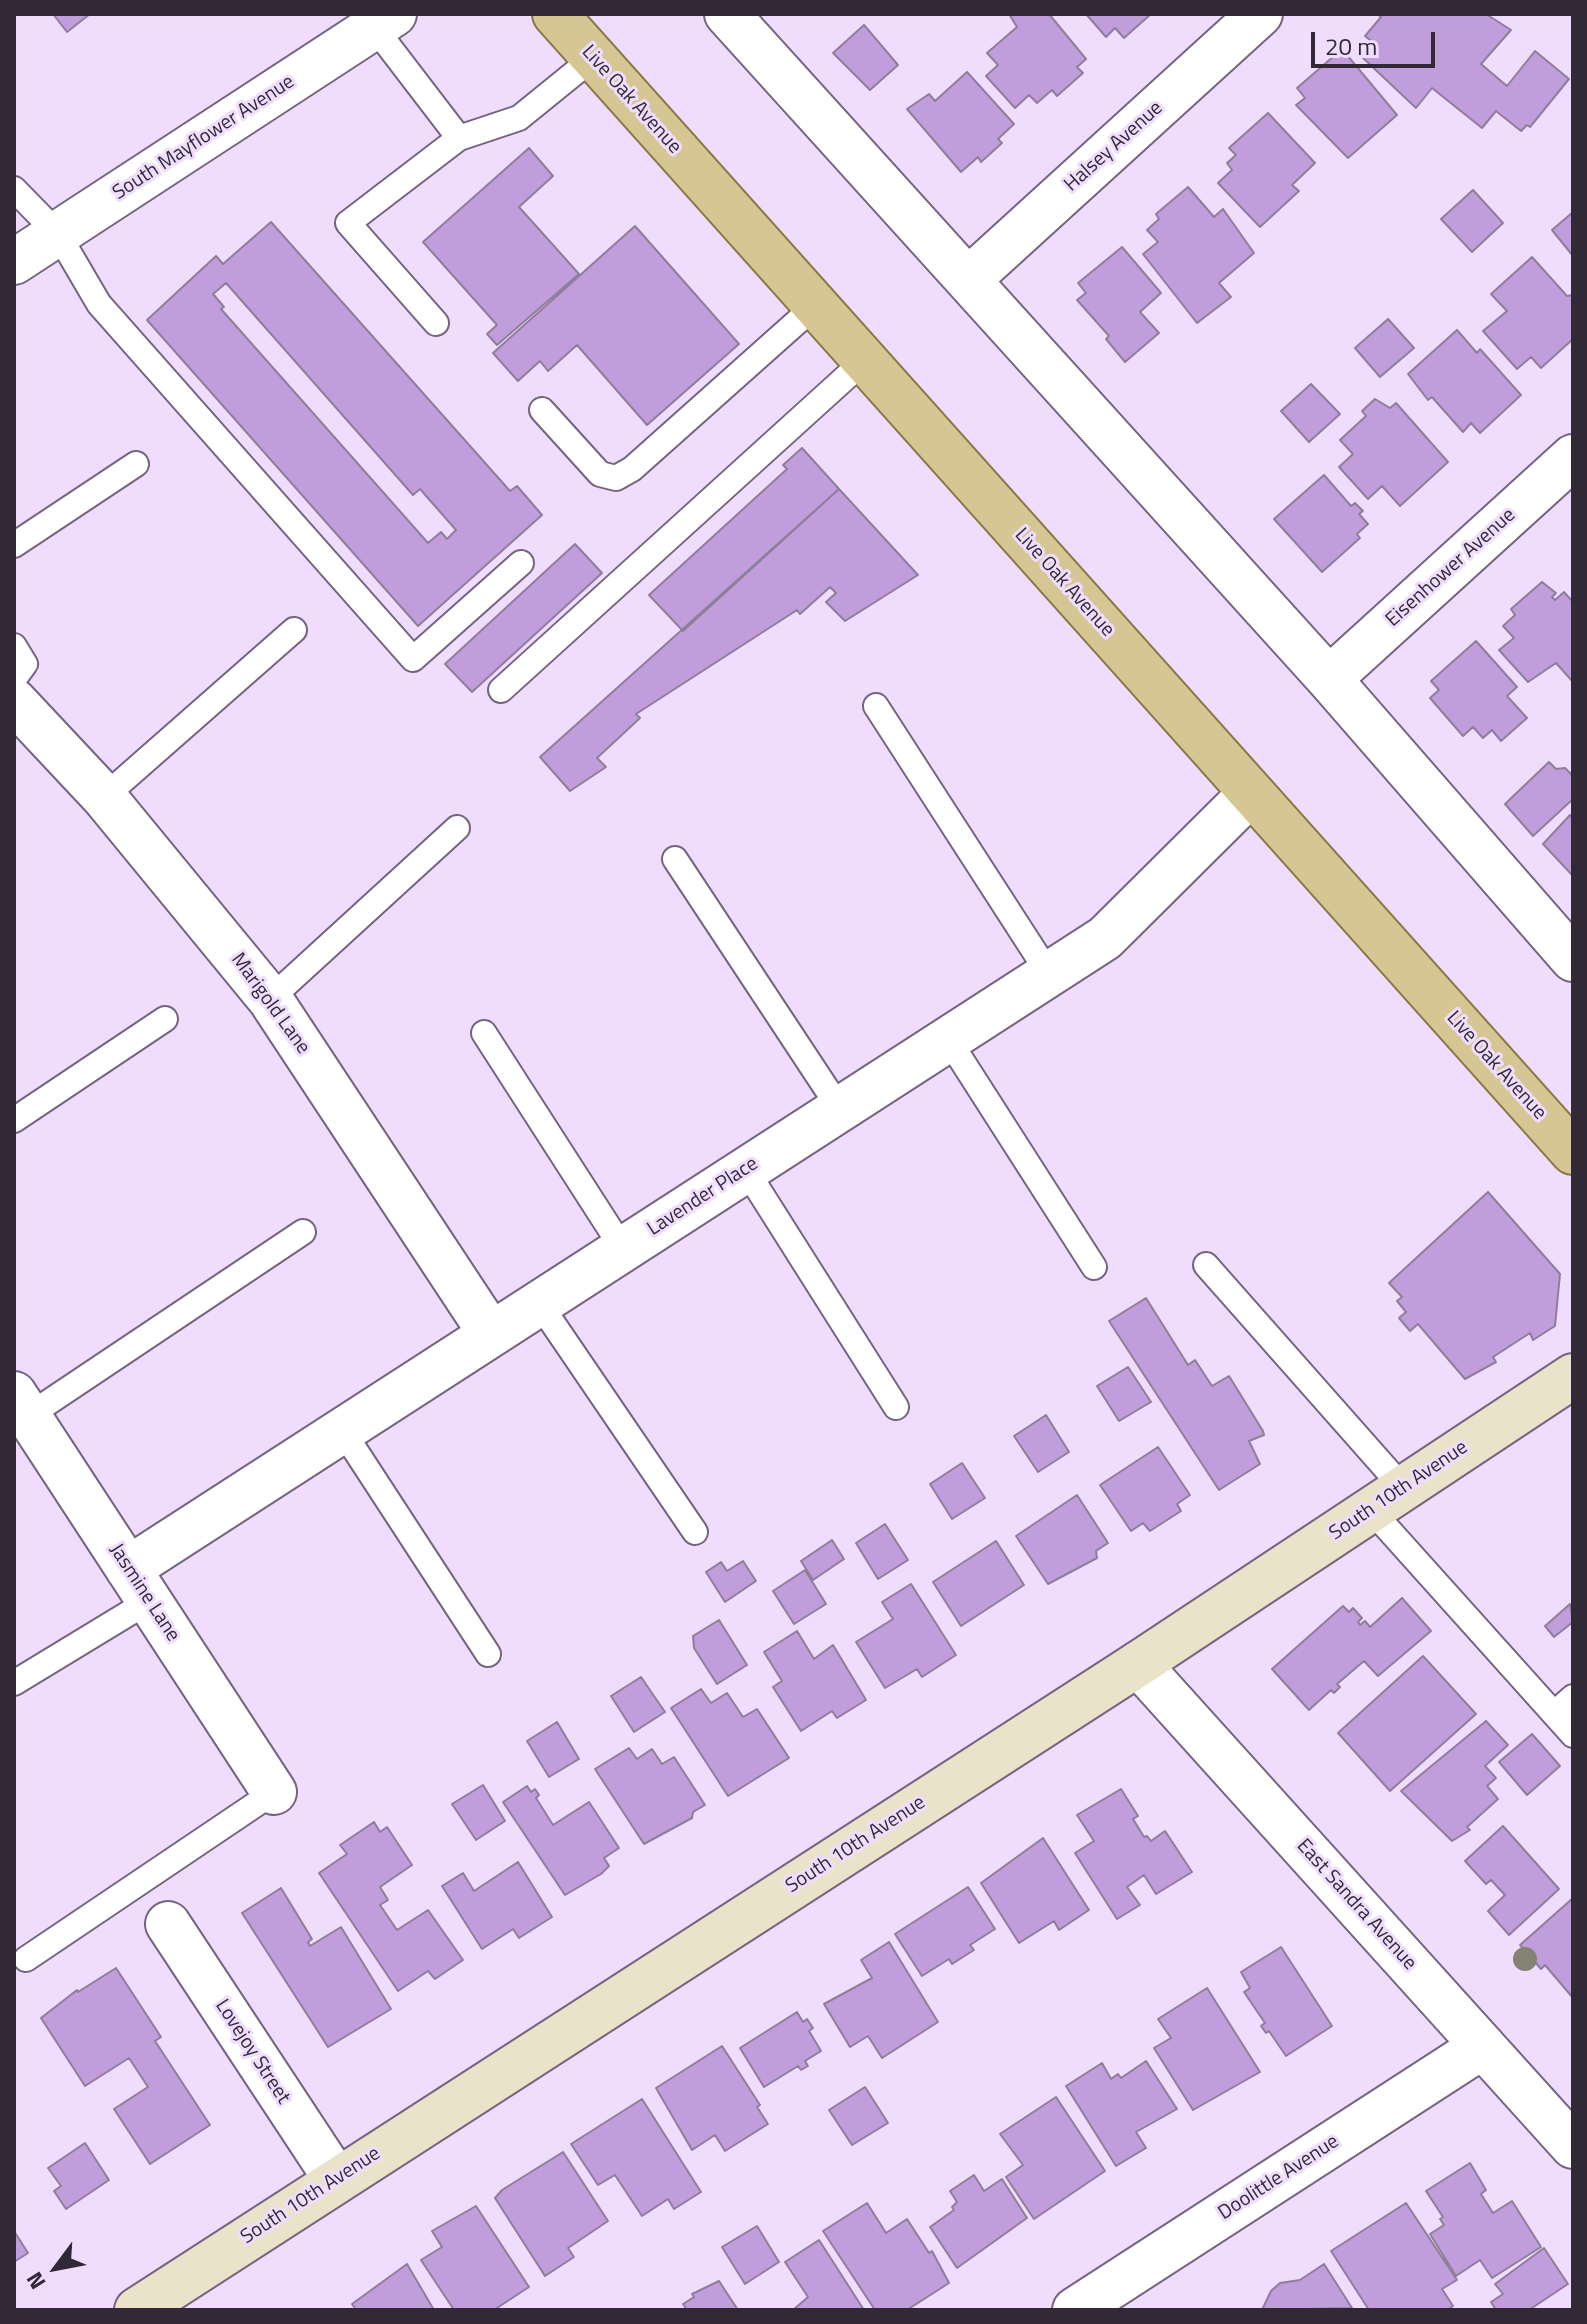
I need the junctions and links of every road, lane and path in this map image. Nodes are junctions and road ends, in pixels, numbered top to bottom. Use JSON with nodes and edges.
{"nodes":[{"id":1,"x":555,"y":14,"type":"edge"},
{"id":2,"x":727,"y":14,"type":"edge"},
{"id":3,"x":1260,"y":14,"type":"edge"},
{"id":4,"x":384,"y":21,"type":"edge"},
{"id":5,"x":593,"y":58,"type":"junction"},
{"id":6,"x":459,"y":138,"type":"junction"},
{"id":7,"x":14,"y":189,"type":"edge"},
{"id":8,"x":58,"y":234,"type":"junction"},
{"id":9,"x":14,"y":262,"type":"edge"},
{"id":10,"x":969,"y":279,"type":"junction"},
{"id":11,"x":816,"y":305,"type":"junction"},
{"id":12,"x":436,"y":323,"type":"dead end"},
{"id":13,"x":865,"y":360,"type":"junction"},
{"id":14,"x":542,"y":410,"type":"dead end"},
{"id":15,"x":1573,"y":457,"type":"edge"},
{"id":16,"x":136,"y":464,"type":"dead end"},
{"id":17,"x":14,"y":545,"type":"edge"},
{"id":18,"x":521,"y":563,"type":"dead end"},
{"id":19,"x":294,"y":630,"type":"dead end"},
{"id":20,"x":14,"y":646,"type":"edge"},
{"id":21,"x":14,"y":679,"type":"edge"},
{"id":22,"x":1329,"y":679,"type":"junction"},
{"id":23,"x":501,"y":690,"type":"dead end"},
{"id":24,"x":14,"y":701,"type":"edge"},
{"id":25,"x":876,"y":706,"type":"dead end"},
{"id":26,"x":1251,"y":793,"type":"junction"},
{"id":27,"x":104,"y":797,"type":"junction"},
{"id":28,"x":457,"y":828,"type":"dead end"},
{"id":29,"x":675,"y":859,"type":"dead end"},
{"id":30,"x":1573,"y":959,"type":"edge"},
{"id":31,"x":1049,"y":974,"type":"junction"},
{"id":32,"x":270,"y":999,"type":"junction"},
{"id":33,"x":165,"y":1019,"type":"dead end"},
{"id":34,"x":484,"y":1033,"type":"dead end"},
{"id":35,"x":948,"y":1039,"type":"junction"},
{"id":36,"x":840,"y":1109,"type":"junction"},
{"id":37,"x":14,"y":1120,"type":"edge"},
{"id":38,"x":1573,"y":1152,"type":"edge"},
{"id":39,"x":746,"y":1170,"type":"junction"},
{"id":40,"x":303,"y":1232,"type":"dead end"},
{"id":41,"x":623,"y":1249,"type":"junction"},
{"id":42,"x":1206,"y":1265,"type":"dead end"},
{"id":43,"x":1094,"y":1267,"type":"dead end"},
{"id":44,"x":539,"y":1303,"type":"junction"},
{"id":45,"x":491,"y":1334,"type":"junction"},
{"id":46,"x":1573,"y":1376,"type":"edge"},
{"id":47,"x":21,"y":1405,"type":"edge"},
{"id":48,"x":896,"y":1407,"type":"dead end"},
{"id":49,"x":342,"y":1430,"type":"junction"},
{"id":50,"x":1388,"y":1499,"type":"junction"},
{"id":51,"x":695,"y":1532,"type":"dead end"},
{"id":52,"x":138,"y":1585,"type":"junction"},
{"id":53,"x":488,"y":1654,"type":"dead end"},
{"id":54,"x":1138,"y":1664,"type":"junction"},
{"id":55,"x":14,"y":1683,"type":"edge"},
{"id":56,"x":1573,"y":1697,"type":"edge"},
{"id":57,"x":1554,"y":1714,"type":"junction"},
{"id":58,"x":1573,"y":1735,"type":"edge"},
{"id":59,"x":274,"y":1792,"type":"joint"},
{"id":60,"x":168,"y":1924,"type":"dead end"},
{"id":61,"x":26,"y":1959,"type":"dead end"},
{"id":62,"x":1483,"y":2046,"type":"junction"},
{"id":63,"x":1573,"y":2146,"type":"edge"},
{"id":64,"x":336,"y":2179,"type":"junction"},
{"id":65,"x":137,"y":2310,"type":"edge"},
{"id":66,"x":1075,"y":2310,"type":"edge"}],
"edges":[{"from":1,"to":5,"type":"main road","name":"Live Oak Avenue"},
{"from":2,"to":10,"type":"street"},
{"from":3,"to":10,"type":"street","name":"Halsey Avenue"},
{"from":4,"to":6,"type":"lane"},
{"from":4,"to":8,"type":"street","name":"South Mayflower Avenue"},
{"from":5,"to":6,"type":"lane"},
{"from":5,"to":11,"type":"main road","name":"Live Oak Avenue"},
{"from":6,"to":12,"type":"lane"},
{"from":7,"to":8,"type":"lane"},
{"from":8,"to":9,"type":"street","name":"South Mayflower Avenue"},
{"from":8,"to":18,"type":"lane"},
{"from":10,"to":22,"type":"street"},
{"from":11,"to":13,"type":"main road","name":"Live Oak Avenue"},
{"from":11,"to":14,"type":"lane"},
{"from":13,"to":23,"type":"lane"},
{"from":13,"to":26,"type":"main road","name":"Live Oak Avenue"},
{"from":15,"to":22,"type":"street","name":"Eisenhower Avenue"},
{"from":16,"to":17,"type":"lane"},
{"from":19,"to":27,"type":"lane"},
{"from":20,"to":21,"type":"lane"},
{"from":22,"to":30,"type":"street"},
{"from":24,"to":27,"type":"street","name":"Marigold Lane"},
{"from":25,"to":31,"type":"lane"},
{"from":26,"to":31,"type":"street","name":"Lavender Place"},
{"from":26,"to":38,"type":"main road","name":"Live Oak Avenue"},
{"from":27,"to":32,"type":"street","name":"Marigold Lane"},
{"from":28,"to":32,"type":"lane"},
{"from":29,"to":36,"type":"lane"},
{"from":31,"to":35,"type":"street","name":"Lavender Place"},
{"from":32,"to":45,"type":"street","name":"Marigold Lane"},
{"from":33,"to":37,"type":"lane"},
{"from":34,"to":41,"type":"lane"},
{"from":35,"to":36,"type":"street","name":"Lavender Place"},
{"from":35,"to":43,"type":"lane"},
{"from":36,"to":39,"type":"street","name":"Lavender Place"},
{"from":39,"to":41,"type":"street","name":"Lavender Place"},
{"from":39,"to":48,"type":"lane"},
{"from":40,"to":47,"type":"lane"},
{"from":41,"to":44,"type":"street","name":"Lavender Place"},
{"from":42,"to":50,"type":"lane"},
{"from":44,"to":45,"type":"street","name":"Lavender Place"},
{"from":44,"to":51,"type":"lane"},
{"from":45,"to":49,"type":"street","name":"Lavender Place"},
{"from":46,"to":50,"type":"street","name":"South 10th Avenue"},
{"from":47,"to":52,"type":"street","name":"Jasmine Lane"},
{"from":49,"to":52,"type":"street","name":"Lavender Place"},
{"from":49,"to":53,"type":"lane"},
{"from":50,"to":54,"type":"street","name":"South 10th Avenue"},
{"from":50,"to":57,"type":"lane"},
{"from":52,"to":55,"type":"lane"},
{"from":52,"to":59,"type":"street","name":"Jasmine Lane"},
{"from":54,"to":62,"type":"street","name":"East Sandra Avenue"},
{"from":54,"to":64,"type":"street","name":"South 10th Avenue"},
{"from":56,"to":57,"type":"lane"},
{"from":57,"to":58,"type":"lane"},
{"from":59,"to":61,"type":"lane"},
{"from":60,"to":64,"type":"street","name":"Lovejoy Street"},
{"from":62,"to":63,"type":"street","name":"East Sandra Avenue"},
{"from":62,"to":66,"type":"street","name":"Doolittle Avenue"},
{"from":64,"to":65,"type":"street","name":"South 10th Avenue"}]}
